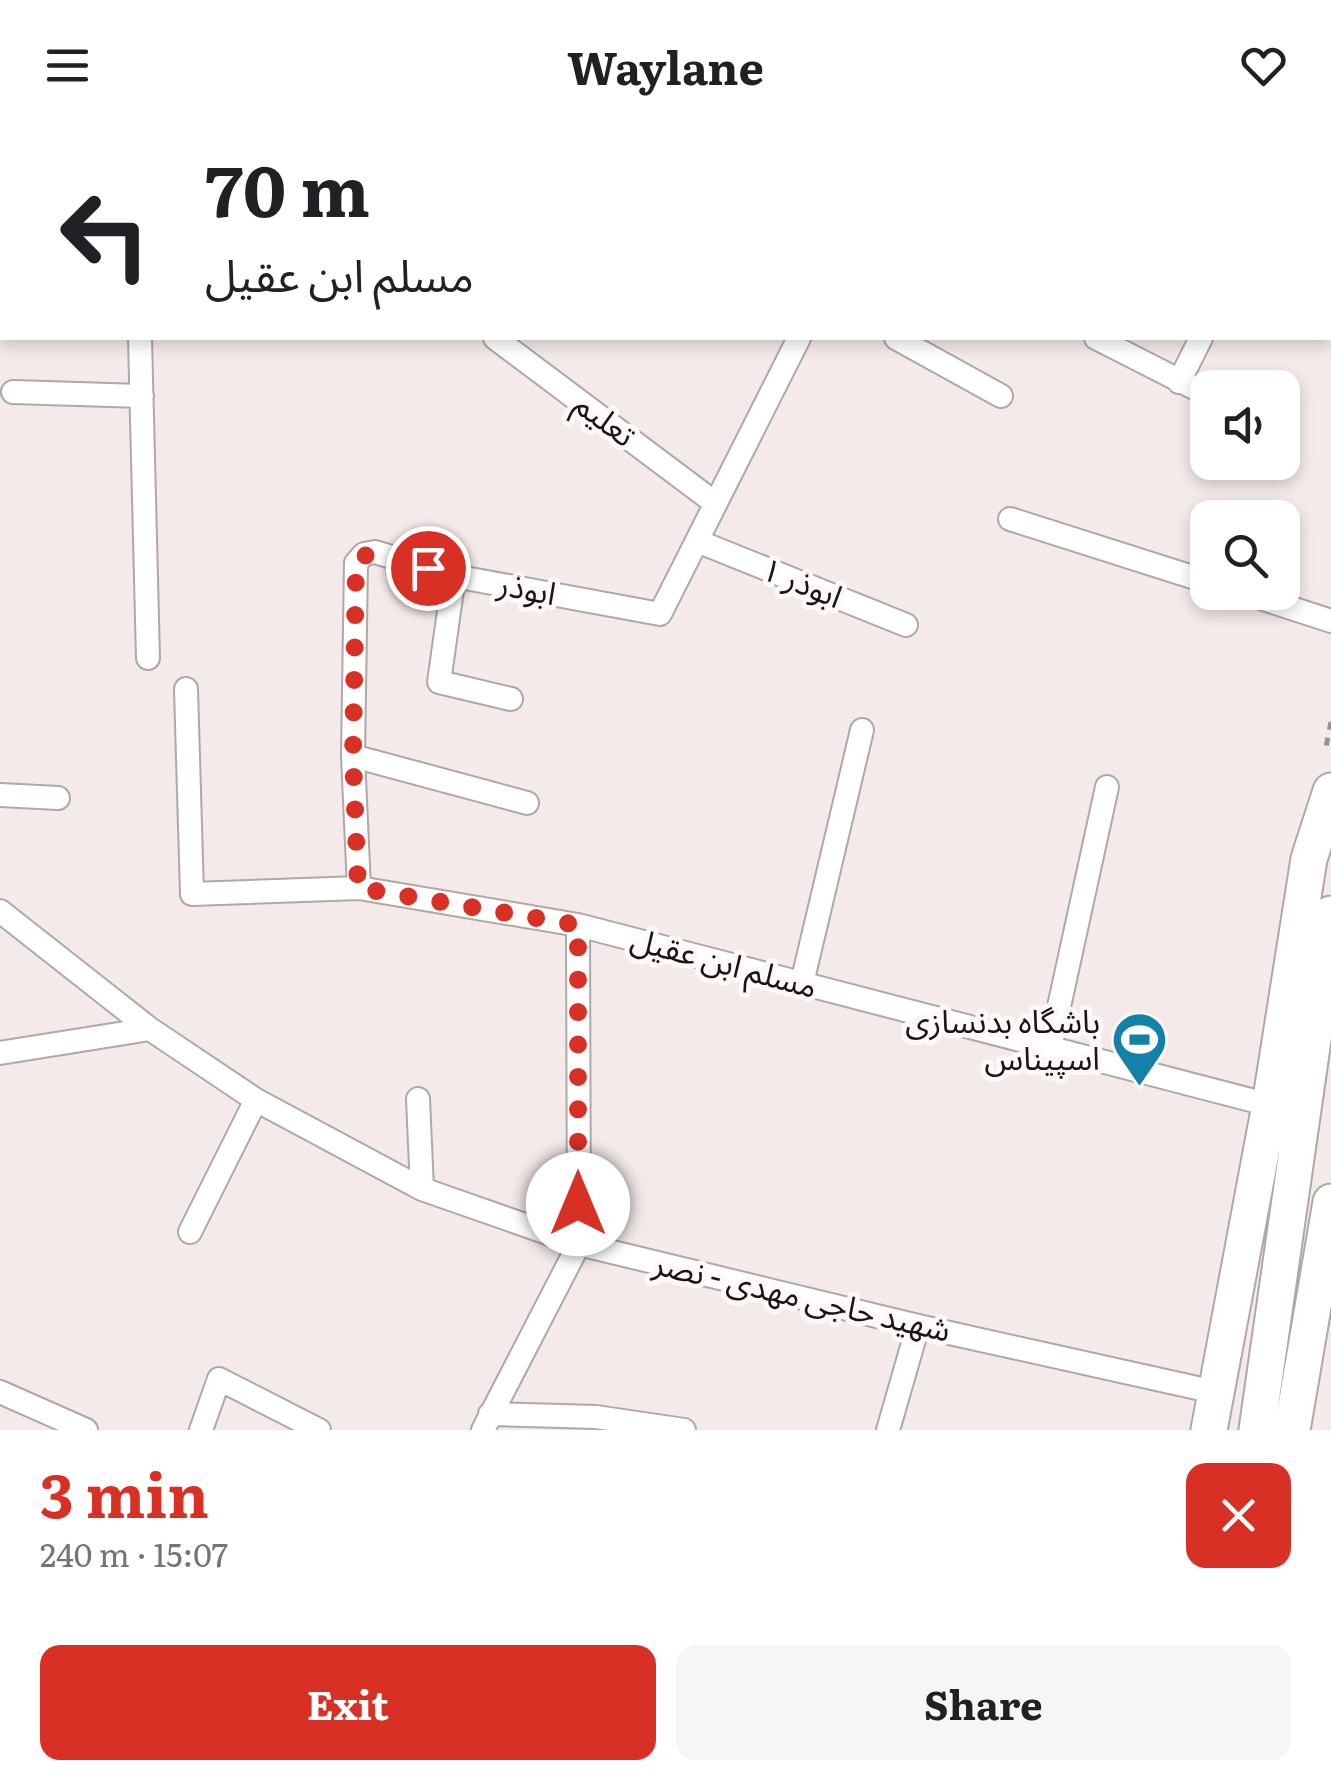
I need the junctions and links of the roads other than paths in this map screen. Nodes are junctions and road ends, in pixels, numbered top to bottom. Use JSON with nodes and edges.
{"nodes":[{"id":1,"x":140,"y":340,"type":"edge"},
{"id":2,"x":498,"y":340,"type":"edge"},
{"id":3,"x":798,"y":340,"type":"edge"},
{"id":4,"x":900,"y":340,"type":"edge"},
{"id":5,"x":1100,"y":340,"type":"edge"},
{"id":6,"x":1200,"y":340,"type":"edge"},
{"id":7,"x":1179,"y":382,"type":"junction"},
{"id":8,"x":1190,"y":387,"type":"edge"},
{"id":9,"x":13,"y":392,"type":"dead end"},
{"id":10,"x":142,"y":396,"type":"junction"},
{"id":11,"x":1001,"y":396,"type":"dead end"},
{"id":12,"x":716,"y":503,"type":"junction"},
{"id":13,"x":1010,"y":519,"type":"dead end"},
{"id":14,"x":697,"y":540,"type":"junction"},
{"id":15,"x":454,"y":576,"type":"junction"},
{"id":16,"x":1190,"y":576,"type":"edge"},
{"id":17,"x":1299,"y":610,"type":"edge"},
{"id":18,"x":1331,"y":620,"type":"edge"},
{"id":19,"x":906,"y":625,"type":"dead end"},
{"id":20,"x":148,"y":658,"type":"dead end"},
{"id":21,"x":186,"y":689,"type":"dead end"},
{"id":22,"x":511,"y":699,"type":"dead end"},
{"id":23,"x":862,"y":730,"type":"dead end"},
{"id":24,"x":353,"y":756,"type":"junction"},
{"id":25,"x":1108,"y":787,"type":"dead end"},
{"id":26,"x":1331,"y":791,"type":"edge"},
{"id":27,"x":0,"y":795,"type":"edge"},
{"id":28,"x":58,"y":798,"type":"dead end"},
{"id":29,"x":527,"y":803,"type":"dead end"},
{"id":30,"x":358,"y":888,"type":"junction"},
{"id":31,"x":0,"y":911,"type":"edge"},
{"id":32,"x":1331,"y":914,"type":"edge"},
{"id":33,"x":578,"y":925,"type":"junction"},
{"id":34,"x":802,"y":983,"type":"junction"},
{"id":35,"x":150,"y":1029,"type":"junction"},
{"id":36,"x":1050,"y":1048,"type":"junction"},
{"id":37,"x":0,"y":1053,"type":"edge"},
{"id":38,"x":418,"y":1098,"type":"dead end"},
{"id":39,"x":256,"y":1100,"type":"junction"},
{"id":40,"x":1270,"y":1105,"type":"junction"},
{"id":41,"x":422,"y":1190,"type":"junction"},
{"id":42,"x":1331,"y":1202,"type":"edge"},
{"id":43,"x":190,"y":1232,"type":"dead end"},
{"id":44,"x":578,"y":1244,"type":"junction"},
{"id":45,"x":918,"y":1326,"type":"junction"},
{"id":46,"x":0,"y":1392,"type":"edge"},
{"id":47,"x":1214,"y":1392,"type":"junction"},
{"id":48,"x":487,"y":1422,"type":"edge"},
{"id":49,"x":86,"y":1430,"type":"edge"},
{"id":50,"x":202,"y":1430,"type":"edge"},
{"id":51,"x":319,"y":1430,"type":"edge"},
{"id":52,"x":684,"y":1430,"type":"edge"},
{"id":53,"x":888,"y":1430,"type":"edge"},
{"id":54,"x":1209,"y":1430,"type":"edge"},
{"id":55,"x":1257,"y":1430,"type":"edge"},
{"id":56,"x":1292,"y":1430,"type":"edge"}],
"edges":[{"from":1,"to":10,"type":"street"},
{"from":2,"to":12,"type":"street","name":"تعلیم"},
{"from":3,"to":12,"type":"street","name":"ابوذر"},
{"from":4,"to":11,"type":"street"},
{"from":5,"to":7,"type":"street"},
{"from":6,"to":7,"type":"street"},
{"from":7,"to":8,"type":"street"},
{"from":9,"to":10,"type":"street"},
{"from":10,"to":20,"type":"street"},
{"from":12,"to":14,"type":"street","name":"ابوذر"},
{"from":13,"to":16,"type":"street"},
{"from":14,"to":15,"type":"street","name":"ابوذر"},
{"from":14,"to":19,"type":"street","name":"ابوذر ۱"},
{"from":15,"to":22,"type":"street"},
{"from":15,"to":24,"type":"street","name":"ابوذر"},
{"from":17,"to":18,"type":"street"},
{"from":21,"to":30,"type":"street","name":"مسلم ابن عقیل"},
{"from":23,"to":34,"type":"street"},
{"from":24,"to":29,"type":"street"},
{"from":24,"to":30,"type":"street","name":"ابوذر"},
{"from":25,"to":36,"type":"street"},
{"from":26,"to":40,"type":"main road"},
{"from":27,"to":28,"type":"street"},
{"from":30,"to":33,"type":"street","name":"مسلم ابن عقیل"},
{"from":31,"to":35,"type":"street","name":"شهید حاجی مهدی - نصر"},
{"from":32,"to":55,"type":"main road"},
{"from":33,"to":34,"type":"street","name":"مسلم ابن عقیل"},
{"from":33,"to":44,"type":"street"},
{"from":34,"to":36,"type":"street","name":"مسلم ابن عقیل"},
{"from":35,"to":37,"type":"street"},
{"from":35,"to":39,"type":"street","name":"شهید حاجی مهدی - نصر"},
{"from":36,"to":40,"type":"street","name":"مسلم ابن عقیل"},
{"from":38,"to":41,"type":"street"},
{"from":39,"to":41,"type":"street","name":"شهید حاجی مهدی - نصر"},
{"from":39,"to":43,"type":"street"},
{"from":40,"to":47,"type":"main road"},
{"from":41,"to":44,"type":"street","name":"شهید حاجی مهدی - نصر"},
{"from":42,"to":56,"type":"main road"},
{"from":44,"to":45,"type":"street","name":"شهید حاجی مهدی - نصر"},
{"from":44,"to":48,"type":"street"},
{"from":45,"to":47,"type":"street","name":"شهید حاجی مهدی - نصر"},
{"from":45,"to":53,"type":"street"},
{"from":46,"to":49,"type":"street"},
{"from":47,"to":54,"type":"main road"},
{"from":48,"to":52,"type":"street"},
{"from":50,"to":51,"type":"street"}]}
